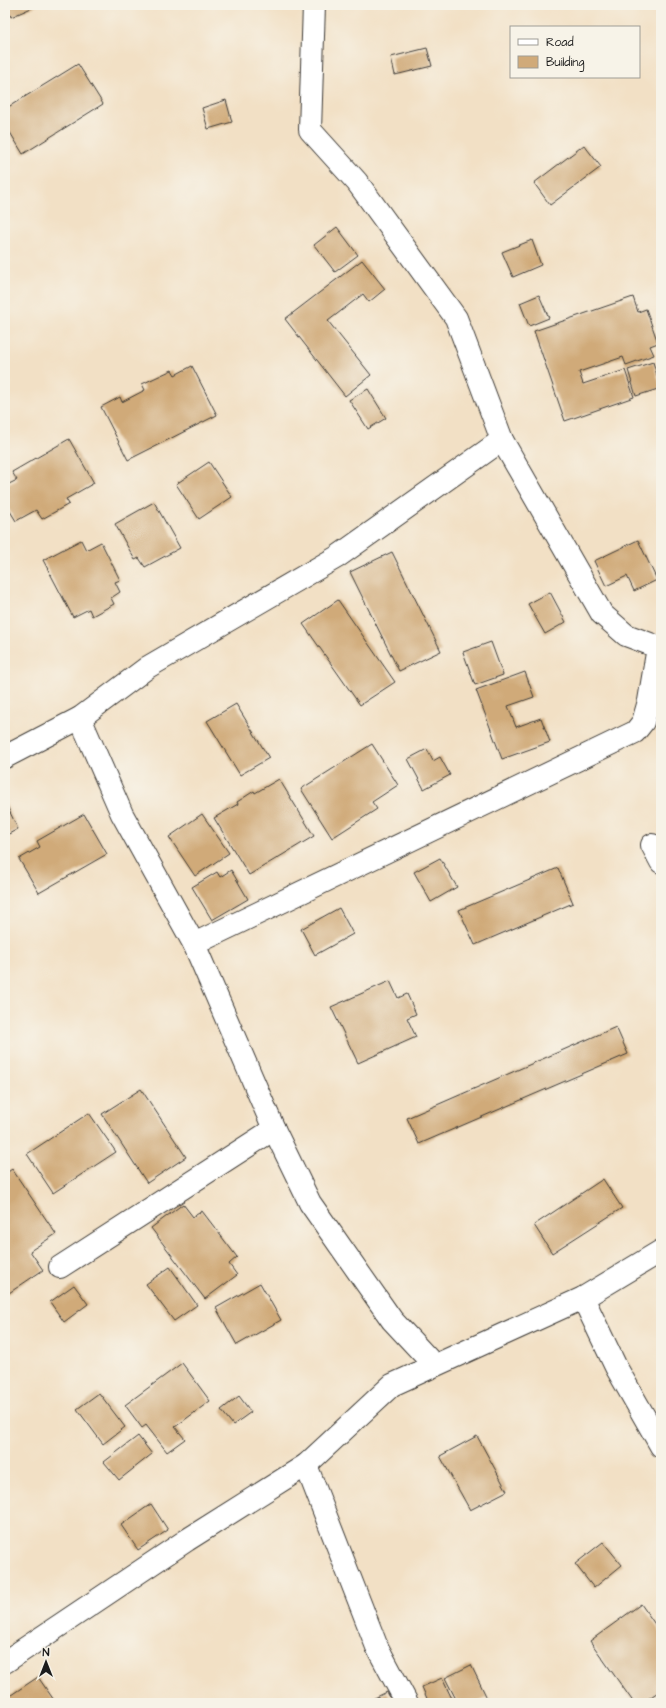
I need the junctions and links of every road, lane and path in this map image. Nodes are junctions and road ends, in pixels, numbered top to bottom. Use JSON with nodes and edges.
{"nodes":[{"id":1,"x":314,"y":5,"type":"edge"},
{"id":2,"x":502,"y":440,"type":"junction"},
{"id":3,"x":659,"y":646,"type":"edge"},
{"id":4,"x":80,"y":718,"type":"junction"},
{"id":5,"x":5,"y":757,"type":"edge"},
{"id":6,"x":194,"y":944,"type":"junction"},
{"id":7,"x":274,"y":1129,"type":"junction"},
{"id":8,"x":661,"y":1251,"type":"edge"},
{"id":9,"x":60,"y":1267,"type":"dead end"},
{"id":10,"x":583,"y":1298,"type":"junction"},
{"id":11,"x":434,"y":1365,"type":"junction"},
{"id":12,"x":661,"y":1446,"type":"edge"},
{"id":13,"x":306,"y":1465,"type":"junction"},
{"id":14,"x":5,"y":1662,"type":"edge"},
{"id":15,"x":407,"y":1703,"type":"edge"}],
"edges":[{"from":1,"to":2,"type":"street"},
{"from":2,"to":3,"type":"street"},
{"from":2,"to":4,"type":"street"},
{"from":3,"to":6,"type":"street"},
{"from":4,"to":5,"type":"street"},
{"from":4,"to":6,"type":"street"},
{"from":6,"to":7,"type":"street"},
{"from":7,"to":9,"type":"street"},
{"from":7,"to":11,"type":"street"},
{"from":8,"to":10,"type":"street"},
{"from":10,"to":11,"type":"street"},
{"from":10,"to":12,"type":"street"},
{"from":11,"to":13,"type":"street"},
{"from":13,"to":14,"type":"street"},
{"from":13,"to":15,"type":"street"}]}
